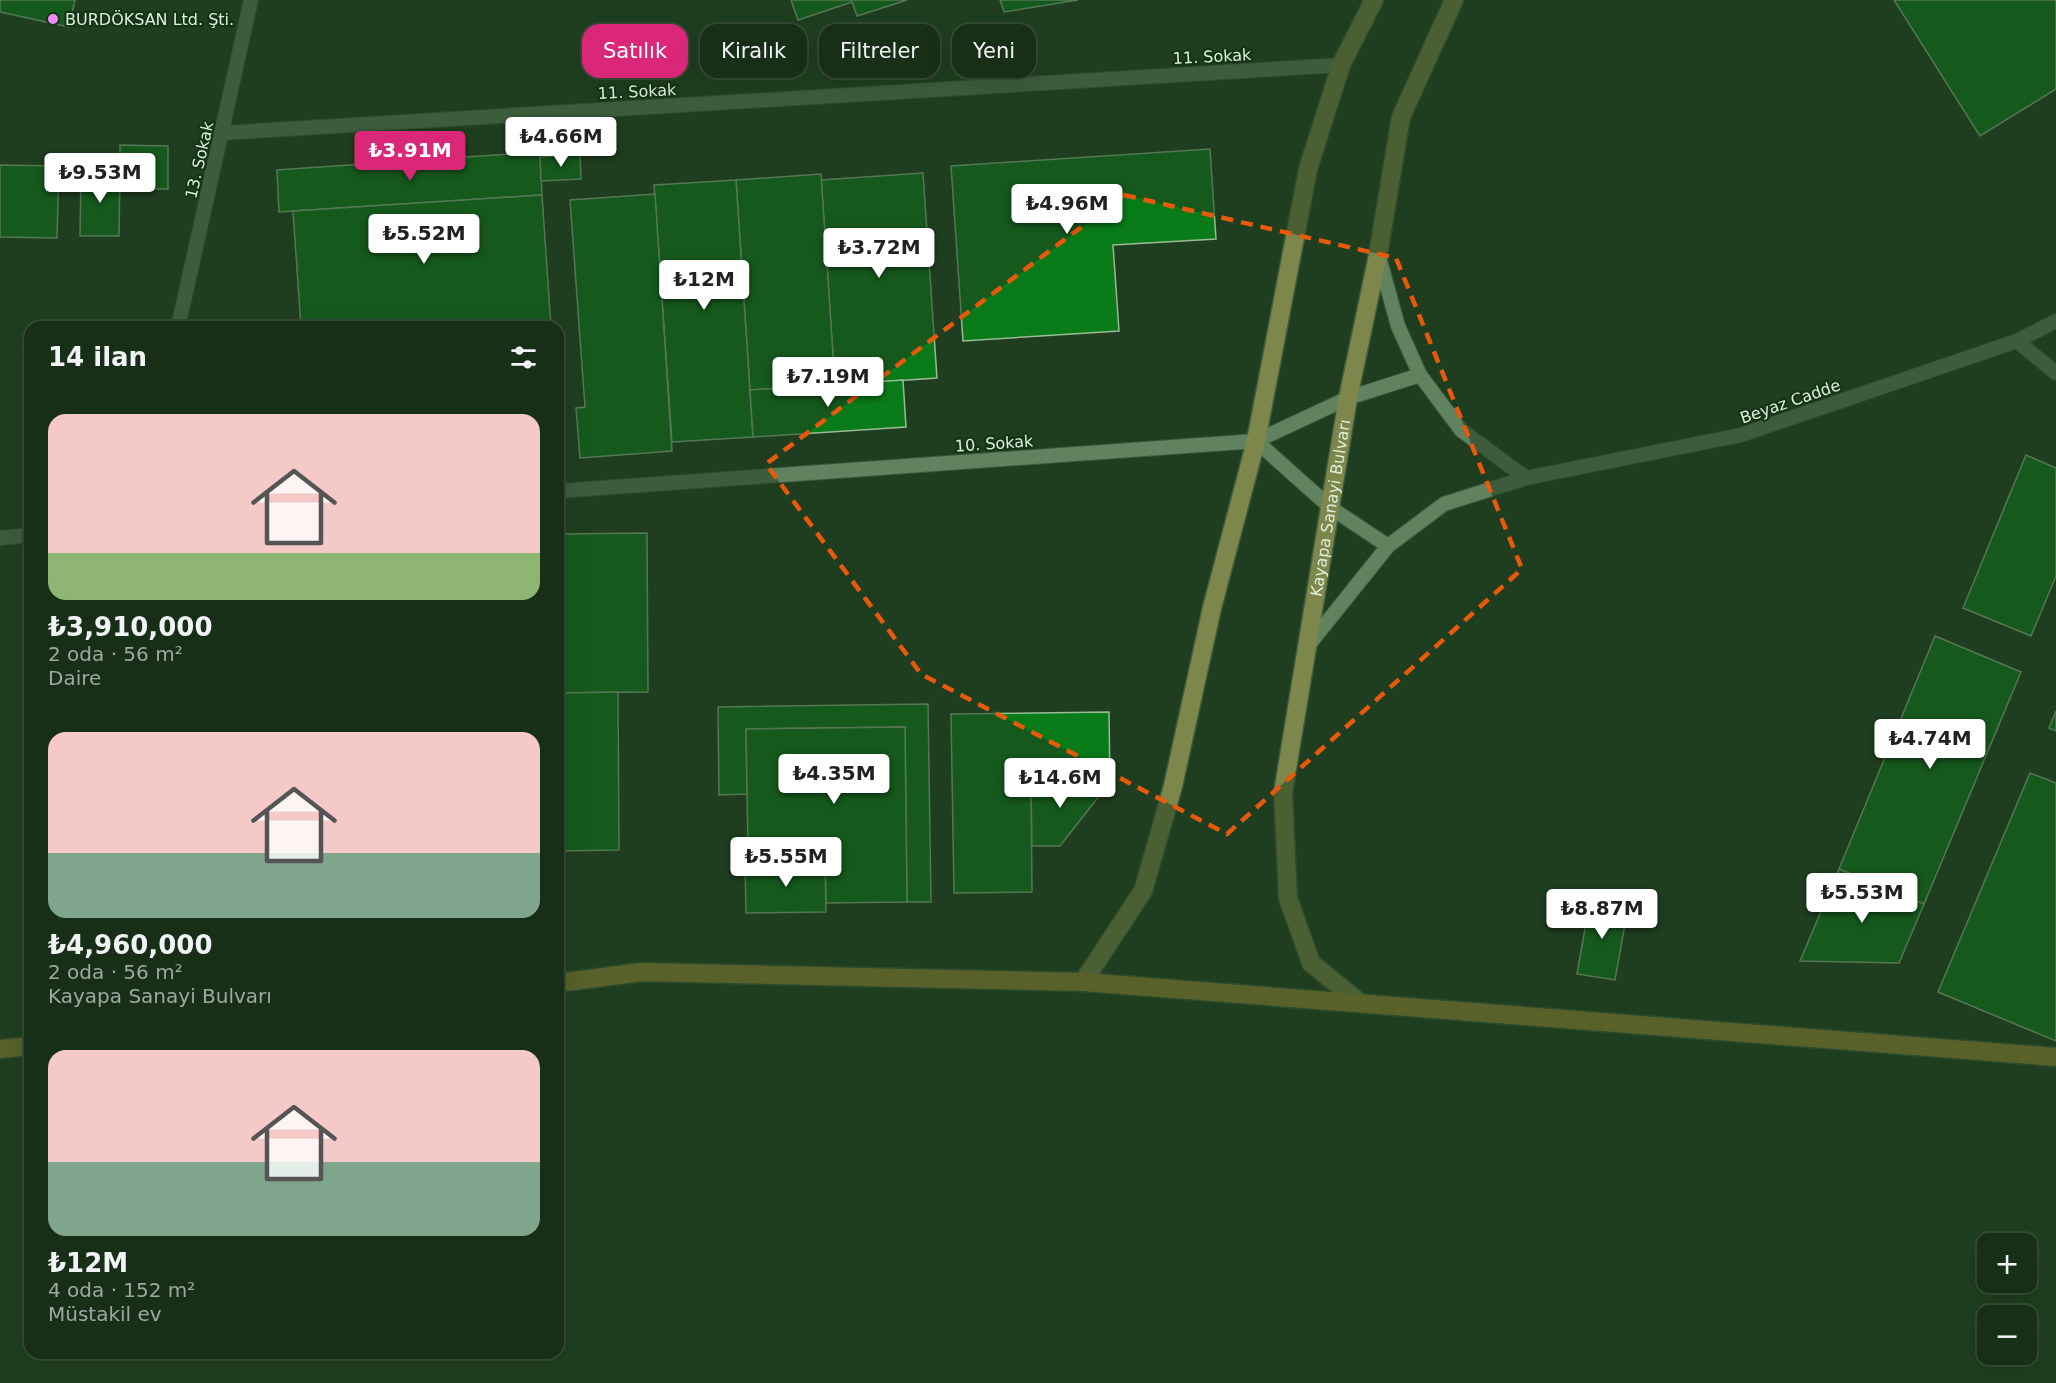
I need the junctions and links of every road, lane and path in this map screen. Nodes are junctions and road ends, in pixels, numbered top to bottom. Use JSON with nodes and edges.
{"nodes":[{"id":1,"x":251,"y":0,"type":"edge"},
{"id":2,"x":1374,"y":0,"type":"edge"},
{"id":3,"x":1454,"y":0,"type":"edge"},
{"id":4,"x":1341,"y":65,"type":"junction"},
{"id":5,"x":222,"y":133,"type":"junction"},
{"id":6,"x":1378,"y":255,"type":"junction"},
{"id":7,"x":179,"y":321,"type":"edge"},
{"id":8,"x":2056,"y":321,"type":"edge"},
{"id":9,"x":2017,"y":341,"type":"junction"},
{"id":10,"x":2056,"y":373,"type":"edge"},
{"id":11,"x":1420,"y":375,"type":"junction"},
{"id":12,"x":1348,"y":398,"type":"junction"},
{"id":13,"x":1256,"y":441,"type":"junction"},
{"id":14,"x":1526,"y":478,"type":"junction"},
{"id":15,"x":564,"y":491,"type":"edge"},
{"id":16,"x":1331,"y":508,"type":"junction"},
{"id":17,"x":24,"y":536,"type":"edge"},
{"id":18,"x":0,"y":538,"type":"edge"},
{"id":19,"x":1388,"y":546,"type":"junction"},
{"id":20,"x":1306,"y":649,"type":"junction"},
{"id":21,"x":564,"y":982,"type":"edge"},
{"id":22,"x":1083,"y":982,"type":"junction"},
{"id":23,"x":1359,"y":1002,"type":"junction"},
{"id":24,"x":24,"y":1047,"type":"edge"},
{"id":25,"x":0,"y":1049,"type":"edge"},
{"id":26,"x":2056,"y":1057,"type":"edge"}],
"edges":[{"from":1,"to":5,"type":"lane","name":"13. Sokak"},
{"from":2,"to":4,"type":"main road"},
{"from":3,"to":6,"type":"main road","name":"Kayapa Sanayi Bulvarı"},
{"from":4,"to":5,"type":"lane","name":"11. Sokak"},
{"from":4,"to":13,"type":"main road"},
{"from":5,"to":7,"type":"lane","name":"13. Sokak"},
{"from":6,"to":11,"type":"lane"},
{"from":6,"to":12,"type":"main road","name":"Kayapa Sanayi Bulvarı"},
{"from":8,"to":9,"type":"lane","name":"Beyaz Cadde"},
{"from":9,"to":10,"type":"lane"},
{"from":9,"to":14,"type":"lane","name":"Beyaz Cadde"},
{"from":11,"to":12,"type":"lane","name":"10. Sokak"},
{"from":11,"to":14,"type":"lane"},
{"from":12,"to":13,"type":"lane","name":"10. Sokak"},
{"from":12,"to":16,"type":"main road","name":"Kayapa Sanayi Bulvarı"},
{"from":13,"to":15,"type":"lane","name":"10. Sokak"},
{"from":13,"to":16,"type":"lane"},
{"from":13,"to":22,"type":"main road"},
{"from":14,"to":19,"type":"lane","name":"Beyaz Cadde"},
{"from":16,"to":19,"type":"lane"},
{"from":16,"to":20,"type":"main road","name":"Kayapa Sanayi Bulvarı"},
{"from":17,"to":18,"type":"lane"},
{"from":19,"to":20,"type":"lane","name":"Beyaz Cadde"},
{"from":20,"to":23,"type":"main road","name":"Kayapa Sanayi Bulvarı"},
{"from":21,"to":22,"type":"main road"},
{"from":22,"to":23,"type":"main road"},
{"from":23,"to":26,"type":"main road"},
{"from":24,"to":25,"type":"main road"}]}
